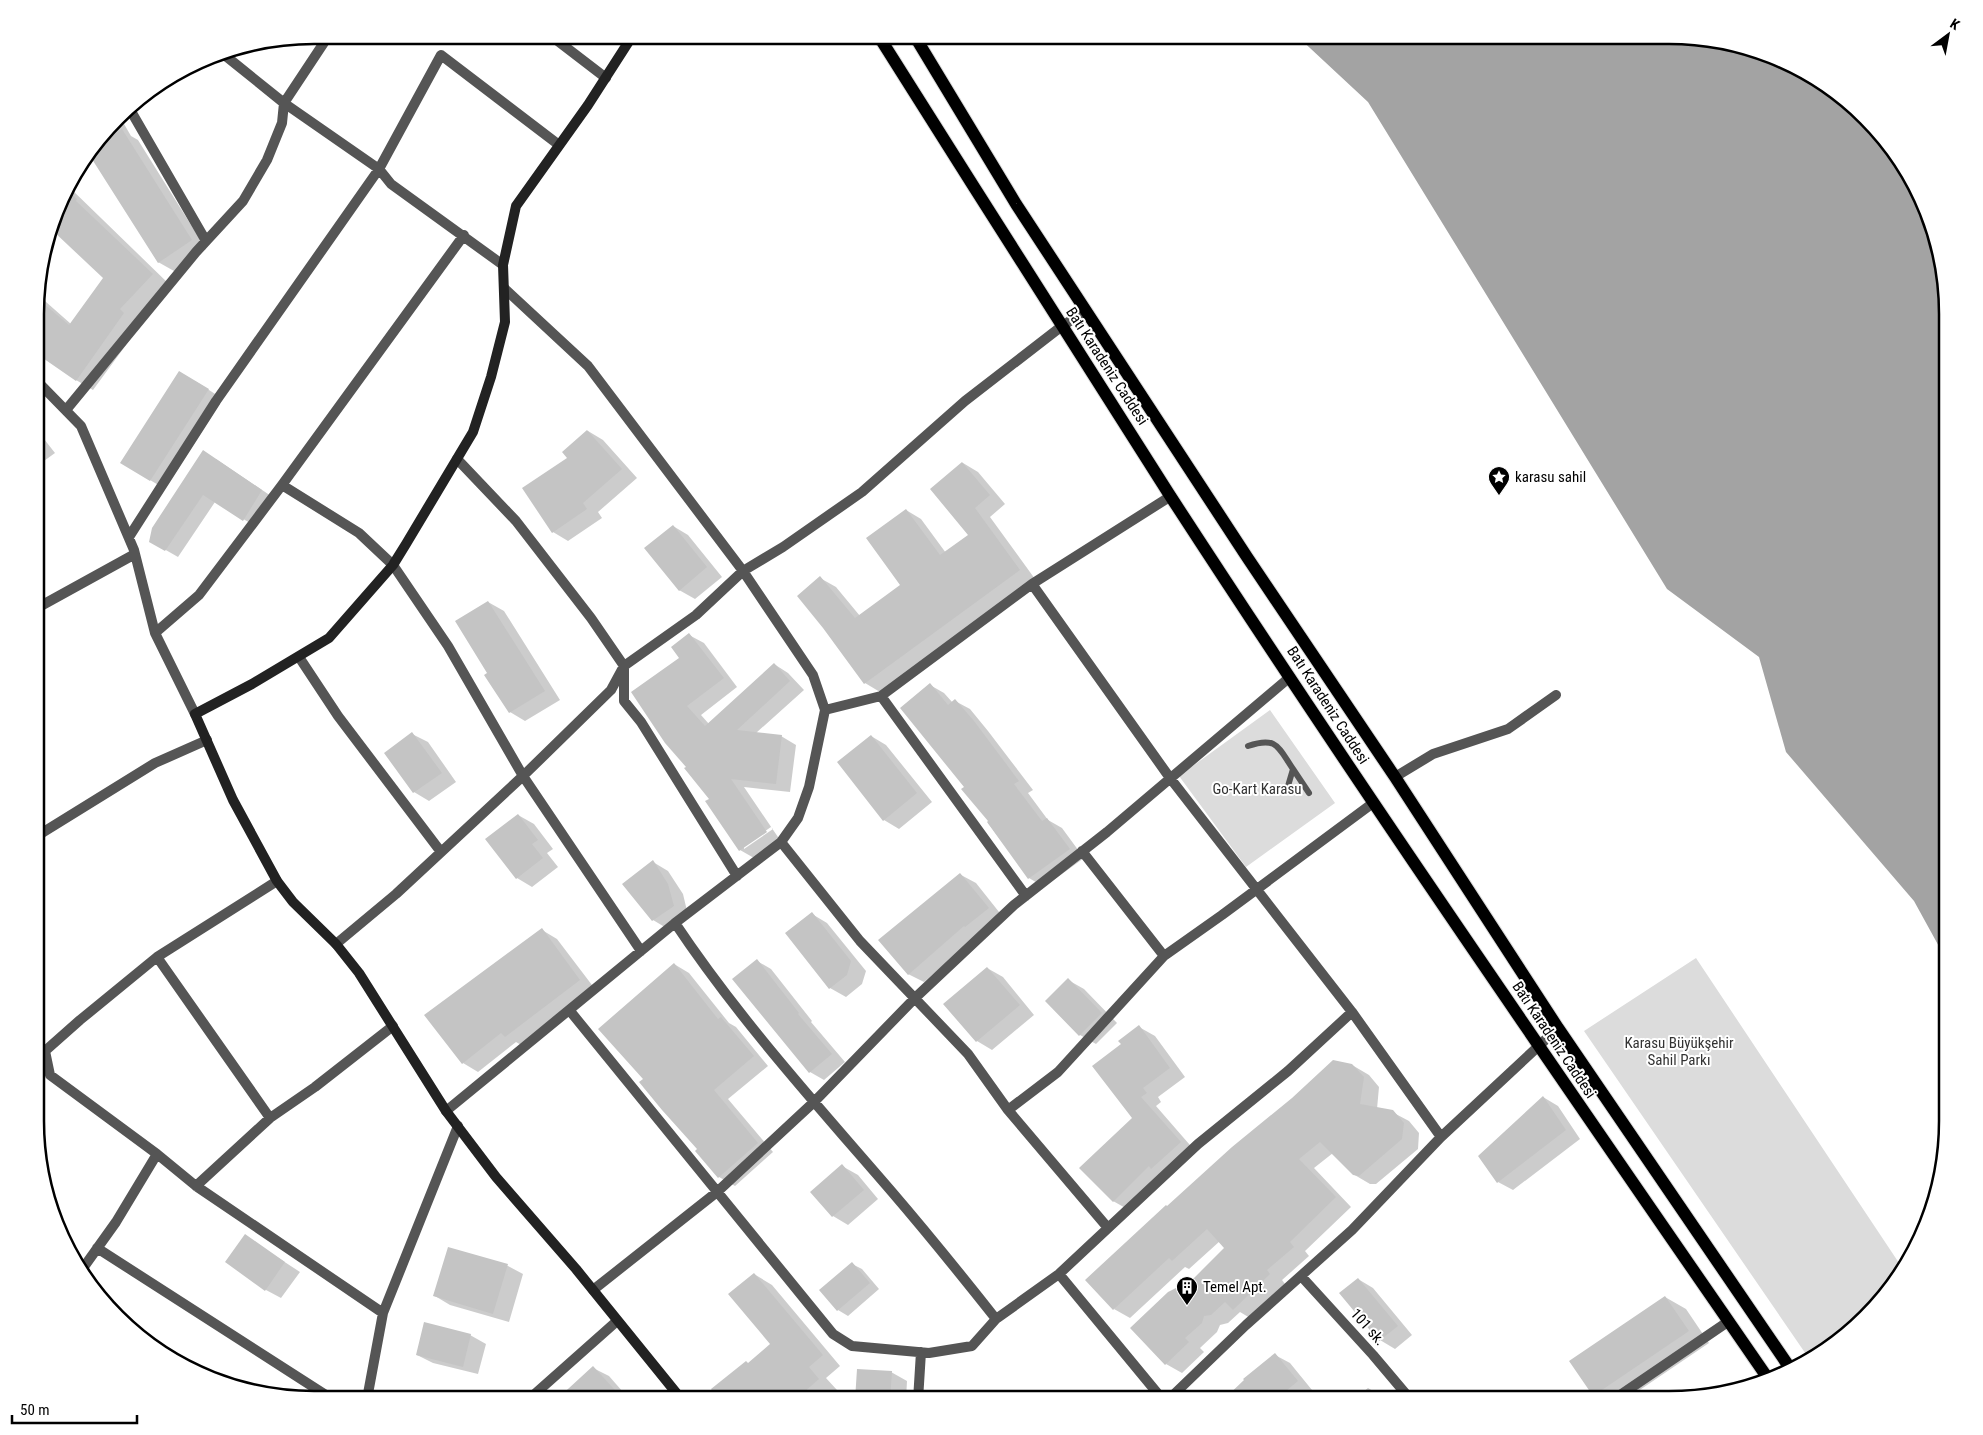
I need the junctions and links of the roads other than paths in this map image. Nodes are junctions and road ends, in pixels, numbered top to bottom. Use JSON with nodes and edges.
{"nodes":[{"id":1,"x":323,"y":44,"type":"edge"},
{"id":2,"x":562,"y":44,"type":"edge"},
{"id":3,"x":627,"y":44,"type":"edge"},
{"id":4,"x":884,"y":44,"type":"edge"},
{"id":5,"x":919,"y":44,"type":"edge"},
{"id":6,"x":228,"y":58,"type":"edge"},
{"id":7,"x":606,"y":78,"type":"junction"},
{"id":8,"x":284,"y":103,"type":"junction"},
{"id":9,"x":133,"y":114,"type":"edge"},
{"id":10,"x":560,"y":145,"type":"junction"},
{"id":11,"x":379,"y":169,"type":"junction"},
{"id":12,"x":464,"y":235,"type":"junction"},
{"id":13,"x":206,"y":241,"type":"junction"},
{"id":14,"x":503,"y":265,"type":"junction"},
{"id":15,"x":504,"y":288,"type":"junction"},
{"id":16,"x":1086,"y":310,"type":"junction"},
{"id":17,"x":1062,"y":326,"type":"junction"},
{"id":18,"x":44,"y":388,"type":"edge"},
{"id":19,"x":66,"y":410,"type":"junction"},
{"id":20,"x":456,"y":459,"type":"junction"},
{"id":21,"x":282,"y":486,"type":"junction"},
{"id":22,"x":1171,"y":496,"type":"junction"},
{"id":23,"x":129,"y":537,"type":"junction"},
{"id":24,"x":136,"y":554,"type":"junction"},
{"id":25,"x":393,"y":565,"type":"junction"},
{"id":26,"x":744,"y":571,"type":"junction"},
{"id":27,"x":1032,"y":584,"type":"junction"},
{"id":28,"x":44,"y":604,"type":"edge"},
{"id":29,"x":155,"y":633,"type":"junction"},
{"id":30,"x":299,"y":657,"type":"junction"},
{"id":31,"x":624,"y":666,"type":"junction"},
{"id":32,"x":1290,"y":677,"type":"junction"},
{"id":33,"x":1556,"y":695,"type":"dead end"},
{"id":34,"x":881,"y":696,"type":"junction"},
{"id":35,"x":825,"y":710,"type":"junction"},
{"id":36,"x":195,"y":714,"type":"junction"},
{"id":37,"x":207,"y":740,"type":"junction"},
{"id":38,"x":1248,"y":746,"type":"dead end"},
{"id":39,"x":1293,"y":769,"type":"junction"},
{"id":40,"x":523,"y":776,"type":"junction"},
{"id":41,"x":1395,"y":777,"type":"junction"},
{"id":42,"x":1170,"y":778,"type":"junction"},
{"id":43,"x":1288,"y":786,"type":"dead end"},
{"id":44,"x":1309,"y":793,"type":"dead end"},
{"id":45,"x":1374,"y":803,"type":"junction"},
{"id":46,"x":44,"y":832,"type":"edge"},
{"id":47,"x":781,"y":842,"type":"junction"},
{"id":48,"x":1082,"y":851,"type":"junction"},
{"id":49,"x":441,"y":852,"type":"junction"},
{"id":50,"x":737,"y":876,"type":"junction"},
{"id":51,"x":277,"y":881,"type":"junction"},
{"id":52,"x":1256,"y":890,"type":"junction"},
{"id":53,"x":1026,"y":896,"type":"junction"},
{"id":54,"x":675,"y":923,"type":"junction"},
{"id":55,"x":336,"y":944,"type":"junction"},
{"id":56,"x":641,"y":951,"type":"junction"},
{"id":57,"x":1164,"y":956,"type":"junction"},
{"id":58,"x":157,"y":958,"type":"junction"},
{"id":59,"x":915,"y":998,"type":"junction"},
{"id":60,"x":570,"y":1010,"type":"junction"},
{"id":61,"x":1352,"y":1012,"type":"junction"},
{"id":62,"x":393,"y":1026,"type":"junction"},
{"id":63,"x":1558,"y":1028,"type":"junction"},
{"id":64,"x":1538,"y":1046,"type":"junction"},
{"id":65,"x":814,"y":1102,"type":"junction"},
{"id":66,"x":1008,"y":1110,"type":"junction"},
{"id":67,"x":446,"y":1111,"type":"junction"},
{"id":68,"x":270,"y":1118,"type":"junction"},
{"id":69,"x":458,"y":1126,"type":"junction"},
{"id":70,"x":1441,"y":1136,"type":"junction"},
{"id":71,"x":157,"y":1154,"type":"junction"},
{"id":72,"x":196,"y":1186,"type":"junction"},
{"id":73,"x":718,"y":1192,"type":"junction"},
{"id":74,"x":1108,"y":1228,"type":"junction"},
{"id":75,"x":98,"y":1248,"type":"junction"},
{"id":76,"x":85,"y":1265,"type":"edge"},
{"id":77,"x":1059,"y":1274,"type":"junction"},
{"id":78,"x":1301,"y":1276,"type":"junction"},
{"id":79,"x":592,"y":1290,"type":"junction"},
{"id":80,"x":383,"y":1313,"type":"junction"},
{"id":81,"x":996,"y":1319,"type":"junction"},
{"id":82,"x":617,"y":1321,"type":"junction"},
{"id":83,"x":1729,"y":1321,"type":"junction"},
{"id":84,"x":921,"y":1352,"type":"junction"},
{"id":85,"x":1787,"y":1364,"type":"edge"},
{"id":86,"x":1765,"y":1374,"type":"edge"},
{"id":87,"x":320,"y":1391,"type":"edge"},
{"id":88,"x":369,"y":1391,"type":"edge"},
{"id":89,"x":538,"y":1391,"type":"edge"},
{"id":90,"x":675,"y":1391,"type":"edge"},
{"id":91,"x":919,"y":1391,"type":"edge"},
{"id":92,"x":1156,"y":1391,"type":"edge"},
{"id":93,"x":1177,"y":1391,"type":"edge"},
{"id":94,"x":1403,"y":1391,"type":"edge"},
{"id":95,"x":1626,"y":1391,"type":"edge"}],
"edges":[{"from":1,"to":8,"type":"street"},
{"from":2,"to":7,"type":"street"},
{"from":3,"to":7,"type":"street"},
{"from":4,"to":17,"type":"main road","name":"Batı Karadeniz Caddesi"},
{"from":5,"to":16,"type":"main road","name":"Batı Karadeniz Caddesi"},
{"from":6,"to":8,"type":"street"},
{"from":7,"to":10,"type":"street"},
{"from":8,"to":11,"type":"street"},
{"from":8,"to":13,"type":"street"},
{"from":9,"to":13,"type":"street"},
{"from":10,"to":11,"type":"street"},
{"from":10,"to":14,"type":"street"},
{"from":11,"to":12,"type":"street"},
{"from":11,"to":23,"type":"street"},
{"from":12,"to":14,"type":"street"},
{"from":12,"to":21,"type":"street"},
{"from":13,"to":19,"type":"street"},
{"from":14,"to":15,"type":"street"},
{"from":15,"to":20,"type":"street"},
{"from":15,"to":26,"type":"street"},
{"from":16,"to":17,"type":"street"},
{"from":16,"to":41,"type":"main road","name":"Batı Karadeniz Caddesi"},
{"from":17,"to":22,"type":"main road","name":"Batı Karadeniz Caddesi"},
{"from":17,"to":26,"type":"street"},
{"from":18,"to":19,"type":"street"},
{"from":19,"to":23,"type":"street"},
{"from":20,"to":25,"type":"street"},
{"from":20,"to":31,"type":"street"},
{"from":21,"to":25,"type":"street"},
{"from":21,"to":29,"type":"street"},
{"from":22,"to":27,"type":"street"},
{"from":22,"to":32,"type":"main road","name":"Batı Karadeniz Caddesi"},
{"from":23,"to":24,"type":"street"},
{"from":24,"to":28,"type":"street"},
{"from":24,"to":29,"type":"street"},
{"from":25,"to":30,"type":"street"},
{"from":25,"to":40,"type":"street"},
{"from":26,"to":31,"type":"street"},
{"from":26,"to":35,"type":"street"},
{"from":27,"to":34,"type":"street"},
{"from":27,"to":42,"type":"street"},
{"from":29,"to":36,"type":"street"},
{"from":30,"to":36,"type":"street"},
{"from":30,"to":49,"type":"street"},
{"from":31,"to":40,"type":"street"},
{"from":31,"to":50,"type":"street"},
{"from":32,"to":42,"type":"street"},
{"from":32,"to":45,"type":"main road","name":"Batı Karadeniz Caddesi"},
{"from":33,"to":41,"type":"street"},
{"from":34,"to":35,"type":"street"},
{"from":34,"to":53,"type":"street"},
{"from":35,"to":47,"type":"street"},
{"from":36,"to":37,"type":"street"},
{"from":37,"to":46,"type":"street"},
{"from":37,"to":51,"type":"street"},
{"from":38,"to":39,"type":"lane"},
{"from":39,"to":43,"type":"lane"},
{"from":39,"to":44,"type":"lane"},
{"from":40,"to":49,"type":"street"},
{"from":40,"to":56,"type":"street"},
{"from":41,"to":63,"type":"main road","name":"Batı Karadeniz Caddesi"},
{"from":42,"to":48,"type":"street"},
{"from":42,"to":52,"type":"street"},
{"from":45,"to":52,"type":"street"},
{"from":45,"to":64,"type":"main road","name":"Batı Karadeniz Caddesi"},
{"from":47,"to":50,"type":"street"},
{"from":47,"to":59,"type":"street"},
{"from":48,"to":53,"type":"street"},
{"from":48,"to":57,"type":"street"},
{"from":49,"to":55,"type":"street"},
{"from":50,"to":54,"type":"street"},
{"from":51,"to":55,"type":"street"},
{"from":51,"to":58,"type":"street"},
{"from":52,"to":57,"type":"street"},
{"from":52,"to":61,"type":"street"},
{"from":53,"to":59,"type":"street"},
{"from":54,"to":56,"type":"street"},
{"from":54,"to":65,"type":"street"},
{"from":55,"to":62,"type":"street"},
{"from":56,"to":60,"type":"street"},
{"from":57,"to":66,"type":"street"},
{"from":58,"to":68,"type":"street"},
{"from":58,"to":71,"type":"street"},
{"from":59,"to":65,"type":"street"},
{"from":59,"to":66,"type":"street"},
{"from":60,"to":67,"type":"street"},
{"from":60,"to":73,"type":"street"},
{"from":61,"to":70,"type":"street"},
{"from":61,"to":74,"type":"street"},
{"from":62,"to":67,"type":"street"},
{"from":62,"to":68,"type":"street"},
{"from":63,"to":64,"type":"street"},
{"from":63,"to":85,"type":"main road","name":"Batı Karadeniz Caddesi"},
{"from":64,"to":70,"type":"street"},
{"from":64,"to":83,"type":"main road","name":"Batı Karadeniz Caddesi"},
{"from":65,"to":73,"type":"street"},
{"from":65,"to":81,"type":"street"},
{"from":66,"to":74,"type":"street"},
{"from":67,"to":69,"type":"street"},
{"from":68,"to":72,"type":"street"},
{"from":69,"to":79,"type":"street"},
{"from":69,"to":80,"type":"street"},
{"from":70,"to":78,"type":"street"},
{"from":71,"to":72,"type":"street"},
{"from":71,"to":75,"type":"street"},
{"from":72,"to":80,"type":"street"},
{"from":73,"to":79,"type":"street"},
{"from":73,"to":84,"type":"street"},
{"from":74,"to":77,"type":"street"},
{"from":75,"to":76,"type":"street"},
{"from":75,"to":87,"type":"street"},
{"from":77,"to":81,"type":"street"},
{"from":77,"to":92,"type":"street"},
{"from":78,"to":93,"type":"street"},
{"from":78,"to":94,"type":"street","name":"101 sk."},
{"from":79,"to":82,"type":"street"},
{"from":80,"to":88,"type":"street"},
{"from":81,"to":84,"type":"street"},
{"from":82,"to":89,"type":"street"},
{"from":82,"to":90,"type":"street"},
{"from":83,"to":86,"type":"main road","name":"Batı Karadeniz Caddesi"},
{"from":83,"to":95,"type":"street"},
{"from":84,"to":91,"type":"street"}]}
